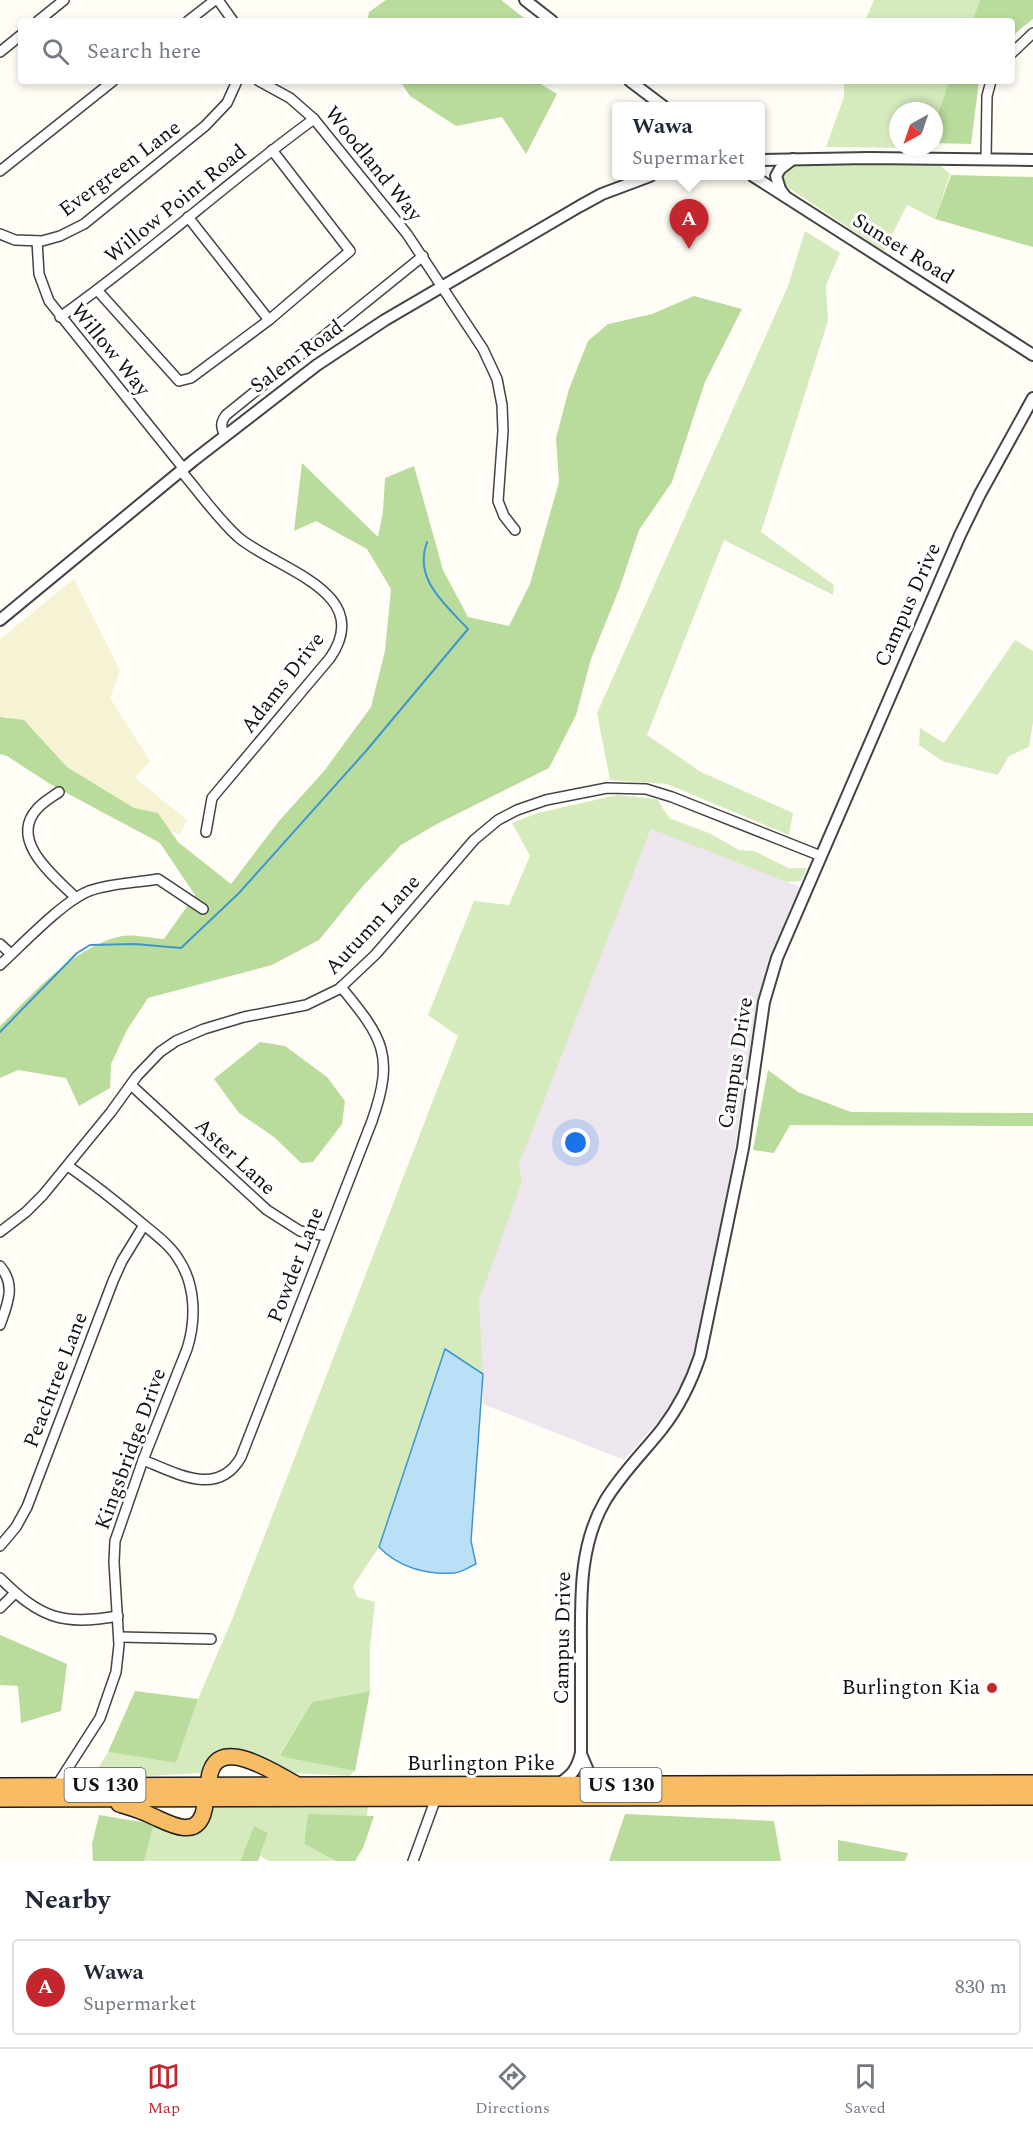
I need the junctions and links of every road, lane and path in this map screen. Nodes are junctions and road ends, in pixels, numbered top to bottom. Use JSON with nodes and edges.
{"nodes":[{"id":1,"x":64,"y":0,"type":"edge"},
{"id":2,"x":216,"y":0,"type":"edge"},
{"id":3,"x":525,"y":0,"type":"edge"},
{"id":4,"x":42,"y":18,"type":"edge"},
{"id":5,"x":192,"y":18,"type":"edge"},
{"id":6,"x":231,"y":18,"type":"edge"},
{"id":7,"x":548,"y":18,"type":"edge"},
{"id":8,"x":1033,"y":33,"type":"edge"},
{"id":9,"x":18,"y":37,"type":"edge"},
{"id":10,"x":1015,"y":50,"type":"edge"},
{"id":11,"x":0,"y":52,"type":"edge"},
{"id":12,"x":109,"y":84,"type":"edge"},
{"id":13,"x":236,"y":84,"type":"edge"},
{"id":14,"x":265,"y":84,"type":"edge"},
{"id":15,"x":634,"y":84,"type":"edge"},
{"id":16,"x":990,"y":84,"type":"edge"},
{"id":17,"x":658,"y":102,"type":"edge"},
{"id":18,"x":314,"y":120,"type":"junction"},
{"id":19,"x":272,"y":150,"type":"junction"},
{"id":20,"x":793,"y":159,"type":"junction"},
{"id":21,"x":986,"y":159,"type":"junction"},
{"id":22,"x":765,"y":160,"type":"edge"},
{"id":23,"x":1033,"y":160,"type":"edge"},
{"id":24,"x":0,"y":171,"type":"edge"},
{"id":25,"x":640,"y":180,"type":"edge"},
{"id":26,"x":759,"y":180,"type":"edge"},
{"id":27,"x":787,"y":198,"type":"junction"},
{"id":28,"x":188,"y":217,"type":"junction"},
{"id":29,"x":0,"y":234,"type":"edge"},
{"id":30,"x":37,"y":241,"type":"junction"},
{"id":31,"x":423,"y":256,"type":"junction"},
{"id":32,"x":441,"y":288,"type":"junction"},
{"id":33,"x":97,"y":290,"type":"junction"},
{"id":34,"x":60,"y":317,"type":"junction"},
{"id":35,"x":269,"y":320,"type":"junction"},
{"id":36,"x":1033,"y":355,"type":"edge"},
{"id":37,"x":1033,"y":398,"type":"edge"},
{"id":38,"x":225,"y":436,"type":"junction"},
{"id":39,"x":182,"y":470,"type":"junction"},
{"id":40,"x":515,"y":530,"type":"dead end"},
{"id":41,"x":0,"y":620,"type":"edge"},
{"id":42,"x":59,"y":792,"type":"dead end"},
{"id":43,"x":206,"y":832,"type":"dead end"},
{"id":44,"x":821,"y":856,"type":"junction"},
{"id":45,"x":76,"y":898,"type":"junction"},
{"id":46,"x":203,"y":909,"type":"dead end"},
{"id":47,"x":0,"y":944,"type":"edge"},
{"id":48,"x":11,"y":954,"type":"junction"},
{"id":49,"x":0,"y":965,"type":"edge"},
{"id":50,"x":341,"y":987,"type":"junction"},
{"id":51,"x":131,"y":1085,"type":"junction"},
{"id":52,"x":68,"y":1166,"type":"junction"},
{"id":53,"x":144,"y":1225,"type":"junction"},
{"id":54,"x":0,"y":1232,"type":"edge"},
{"id":55,"x":326,"y":1236,"type":"junction"},
{"id":56,"x":0,"y":1266,"type":"edge"},
{"id":57,"x":0,"y":1325,"type":"edge"},
{"id":58,"x":143,"y":1460,"type":"junction"},
{"id":59,"x":0,"y":1546,"type":"edge"},
{"id":60,"x":0,"y":1578,"type":"edge"},
{"id":61,"x":15,"y":1593,"type":"junction"},
{"id":62,"x":0,"y":1608,"type":"edge"},
{"id":63,"x":118,"y":1616,"type":"junction"},
{"id":64,"x":119,"y":1637,"type":"junction"},
{"id":65,"x":212,"y":1639,"type":"dead end"},
{"id":66,"x":581,"y":1753,"type":"junction"},
{"id":67,"x":1033,"y":1783,"type":"edge"},
{"id":68,"x":57,"y":1785,"type":"junction"},
{"id":69,"x":297,"y":1785,"type":"junction"},
{"id":70,"x":557,"y":1785,"type":"junction"},
{"id":71,"x":603,"y":1785,"type":"junction"},
{"id":72,"x":0,"y":1786,"type":"edge"},
{"id":73,"x":207,"y":1792,"type":"junction"},
{"id":74,"x":1033,"y":1797,"type":"edge"},
{"id":75,"x":436,"y":1798,"type":"junction"},
{"id":76,"x":0,"y":1799,"type":"edge"},
{"id":77,"x":98,"y":1799,"type":"junction"},
{"id":78,"x":413,"y":1861,"type":"edge"}],
"edges":[{"from":1,"to":4,"type":"street"},
{"from":2,"to":5,"type":"street"},
{"from":2,"to":6,"type":"street"},
{"from":3,"to":7,"type":"street"},
{"from":8,"to":10,"type":"street"},
{"from":9,"to":11,"type":"street"},
{"from":12,"to":24,"type":"street"},
{"from":13,"to":30,"type":"street","name":"Evergreen Lane"},
{"from":14,"to":18,"type":"street","name":"Woodland Way"},
{"from":15,"to":17,"type":"street"},
{"from":16,"to":21,"type":"street"},
{"from":18,"to":19,"type":"street","name":"Willow Point Road"},
{"from":18,"to":31,"type":"street","name":"Woodland Way"},
{"from":19,"to":28,"type":"street","name":"Willow Point Road"},
{"from":19,"to":35,"type":"street"},
{"from":20,"to":21,"type":"street"},
{"from":20,"to":22,"type":"street"},
{"from":20,"to":27,"type":"street"},
{"from":21,"to":23,"type":"street"},
{"from":25,"to":32,"type":"street","name":"Salem Road"},
{"from":26,"to":27,"type":"street","name":"Sunset Road"},
{"from":27,"to":36,"type":"street","name":"Sunset Road"},
{"from":28,"to":33,"type":"street","name":"Willow Point Road"},
{"from":28,"to":35,"type":"street"},
{"from":29,"to":30,"type":"street","name":"Evergreen Lane"},
{"from":30,"to":34,"type":"street","name":"Willow Way"},
{"from":31,"to":32,"type":"street","name":"Woodland Way"},
{"from":31,"to":38,"type":"street"},
{"from":32,"to":38,"type":"street","name":"Salem Road"},
{"from":32,"to":40,"type":"street","name":"Woodland Way"},
{"from":33,"to":34,"type":"street","name":"Willow Point Road"},
{"from":33,"to":35,"type":"street"},
{"from":34,"to":39,"type":"street","name":"Willow Way"},
{"from":37,"to":44,"type":"street","name":"Campus Drive"},
{"from":38,"to":39,"type":"street","name":"Salem Road"},
{"from":39,"to":41,"type":"street","name":"Salem Road"},
{"from":39,"to":43,"type":"street","name":"Adams Drive"},
{"from":42,"to":45,"type":"street"},
{"from":44,"to":50,"type":"street","name":"Autumn Lane"},
{"from":44,"to":66,"type":"street","name":"Campus Drive"},
{"from":45,"to":46,"type":"street"},
{"from":45,"to":48,"type":"street"},
{"from":47,"to":48,"type":"street"},
{"from":48,"to":49,"type":"street"},
{"from":50,"to":51,"type":"street","name":"Autumn Lane"},
{"from":50,"to":55,"type":"street","name":"Powder Lane"},
{"from":51,"to":52,"type":"street","name":"Autumn Lane"},
{"from":51,"to":55,"type":"street","name":"Aster Lane"},
{"from":52,"to":53,"type":"street","name":"Kingsbridge Drive"},
{"from":52,"to":54,"type":"street","name":"Autumn Lane"},
{"from":53,"to":58,"type":"street","name":"Kingsbridge Drive"},
{"from":53,"to":59,"type":"street","name":"Peachtree Lane"},
{"from":55,"to":58,"type":"street","name":"Powder Lane"},
{"from":56,"to":57,"type":"street"},
{"from":58,"to":63,"type":"street","name":"Kingsbridge Drive"},
{"from":60,"to":61,"type":"street"},
{"from":61,"to":62,"type":"street"},
{"from":61,"to":63,"type":"street"},
{"from":63,"to":64,"type":"street","name":"Kingsbridge Drive"},
{"from":64,"to":65,"type":"street"},
{"from":64,"to":68,"type":"street","name":"Kingsbridge Drive"},
{"from":66,"to":70,"type":"street","name":"Campus Drive"},
{"from":66,"to":71,"type":"street","name":"Campus Drive"},
{"from":67,"to":71,"type":"highway","name":"Burlington Pike","number":"US 130"},
{"from":68,"to":72,"type":"highway","name":"Burlington Pike","number":"US 130"},
{"from":68,"to":73,"type":"highway","name":"Burlington Pike","number":"US 130"},
{"from":69,"to":70,"type":"highway","name":"Burlington Pike","number":"US 130"},
{"from":69,"to":73,"type":"highway","name":"Burlington Pike","number":"US 130"},
{"from":69,"to":73,"type":"highway"},
{"from":70,"to":71,"type":"highway","name":"Burlington Pike","number":"US 130"},
{"from":73,"to":75,"type":"highway","name":"Burlington Pike","number":"US 130"},
{"from":73,"to":77,"type":"highway","name":"Burlington Pike","number":"US 130"},
{"from":73,"to":77,"type":"highway"},
{"from":74,"to":75,"type":"highway","name":"Burlington Pike","number":"US 130"},
{"from":75,"to":78,"type":"street"},
{"from":76,"to":77,"type":"highway","name":"Burlington Pike","number":"US 130"}]}
